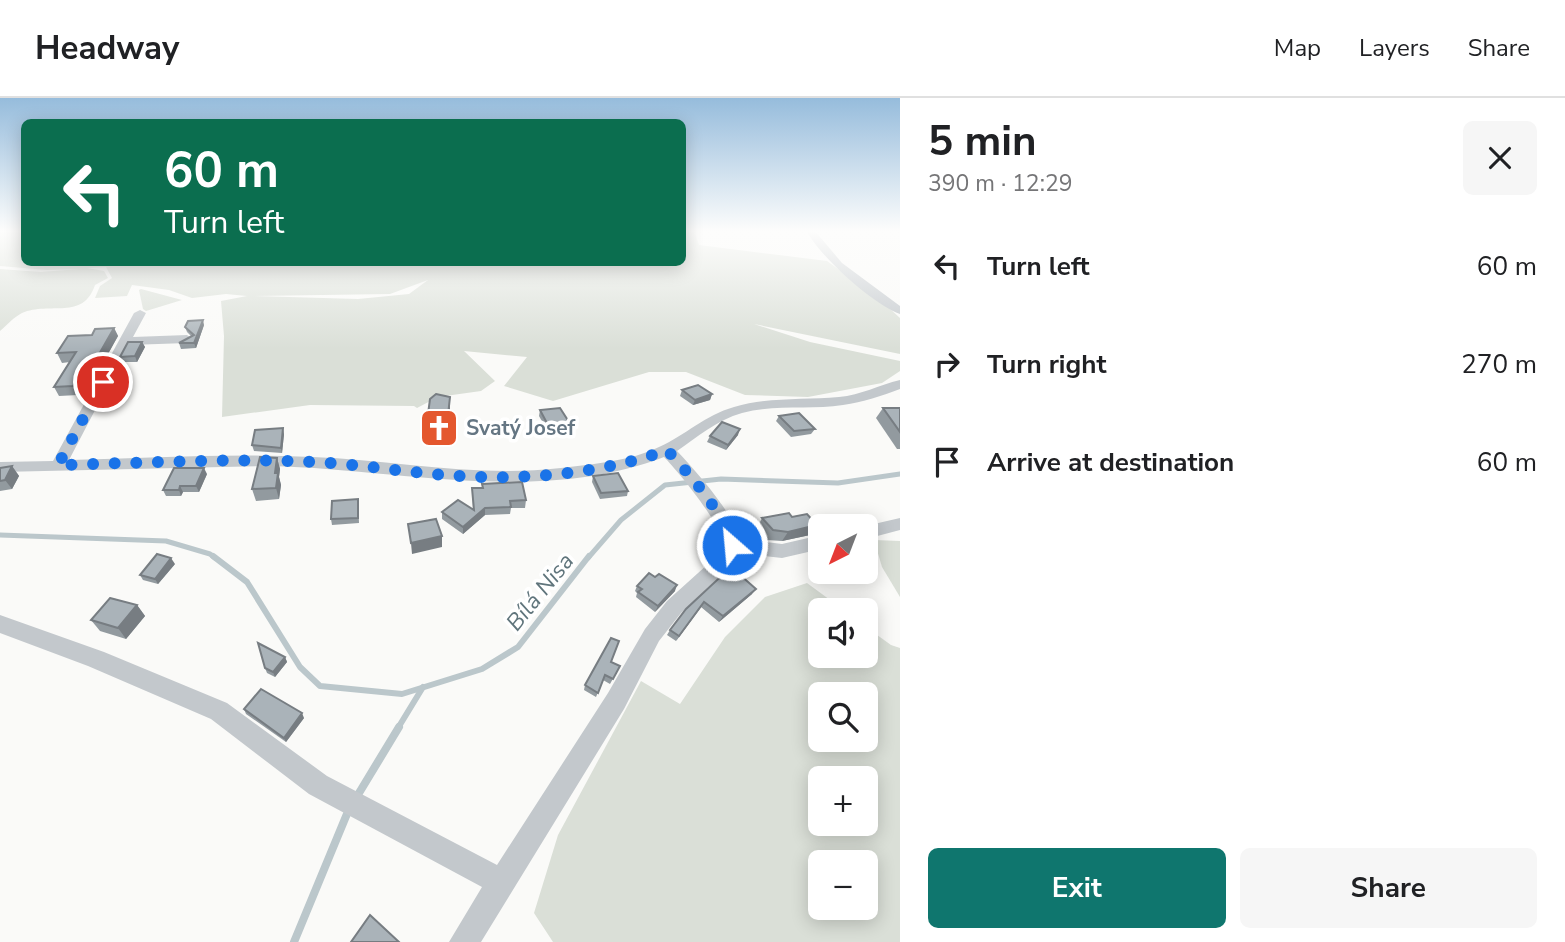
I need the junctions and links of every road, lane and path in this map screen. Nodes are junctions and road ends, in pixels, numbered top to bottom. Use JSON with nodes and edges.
{"nodes":[{"id":1,"x":847,"y":270,"type":"edge"},
{"id":2,"x":900,"y":311,"type":"edge"},
{"id":3,"x":140,"y":313,"type":"dead end"},
{"id":4,"x":187,"y":339,"type":"edge"},
{"id":5,"x":125,"y":341,"type":"junction"},
{"id":6,"x":900,"y":384,"type":"edge"},
{"id":7,"x":667,"y":450,"type":"junction"},
{"id":8,"x":58,"y":465,"type":"junction"},
{"id":9,"x":0,"y":467,"type":"edge"},
{"id":10,"x":900,"y":524,"type":"edge"},
{"id":11,"x":878,"y":529,"type":"edge"},
{"id":12,"x":732,"y":545,"type":"junction"},
{"id":13,"x":808,"y":545,"type":"edge"},
{"id":14,"x":0,"y":624,"type":"edge"},
{"id":15,"x":500,"y":882,"type":"junction"},
{"id":16,"x":464,"y":942,"type":"edge"}],
"edges":[{"from":1,"to":2,"type":"street"},
{"from":3,"to":5,"type":"street"},
{"from":4,"to":5,"type":"street"},
{"from":5,"to":8,"type":"street"},
{"from":6,"to":7,"type":"street"},
{"from":7,"to":8,"type":"street"},
{"from":7,"to":12,"type":"street"},
{"from":8,"to":9,"type":"street"},
{"from":10,"to":11,"type":"street"},
{"from":12,"to":13,"type":"street"},
{"from":12,"to":15,"type":"street"},
{"from":14,"to":15,"type":"street"},
{"from":15,"to":16,"type":"street"}]}
